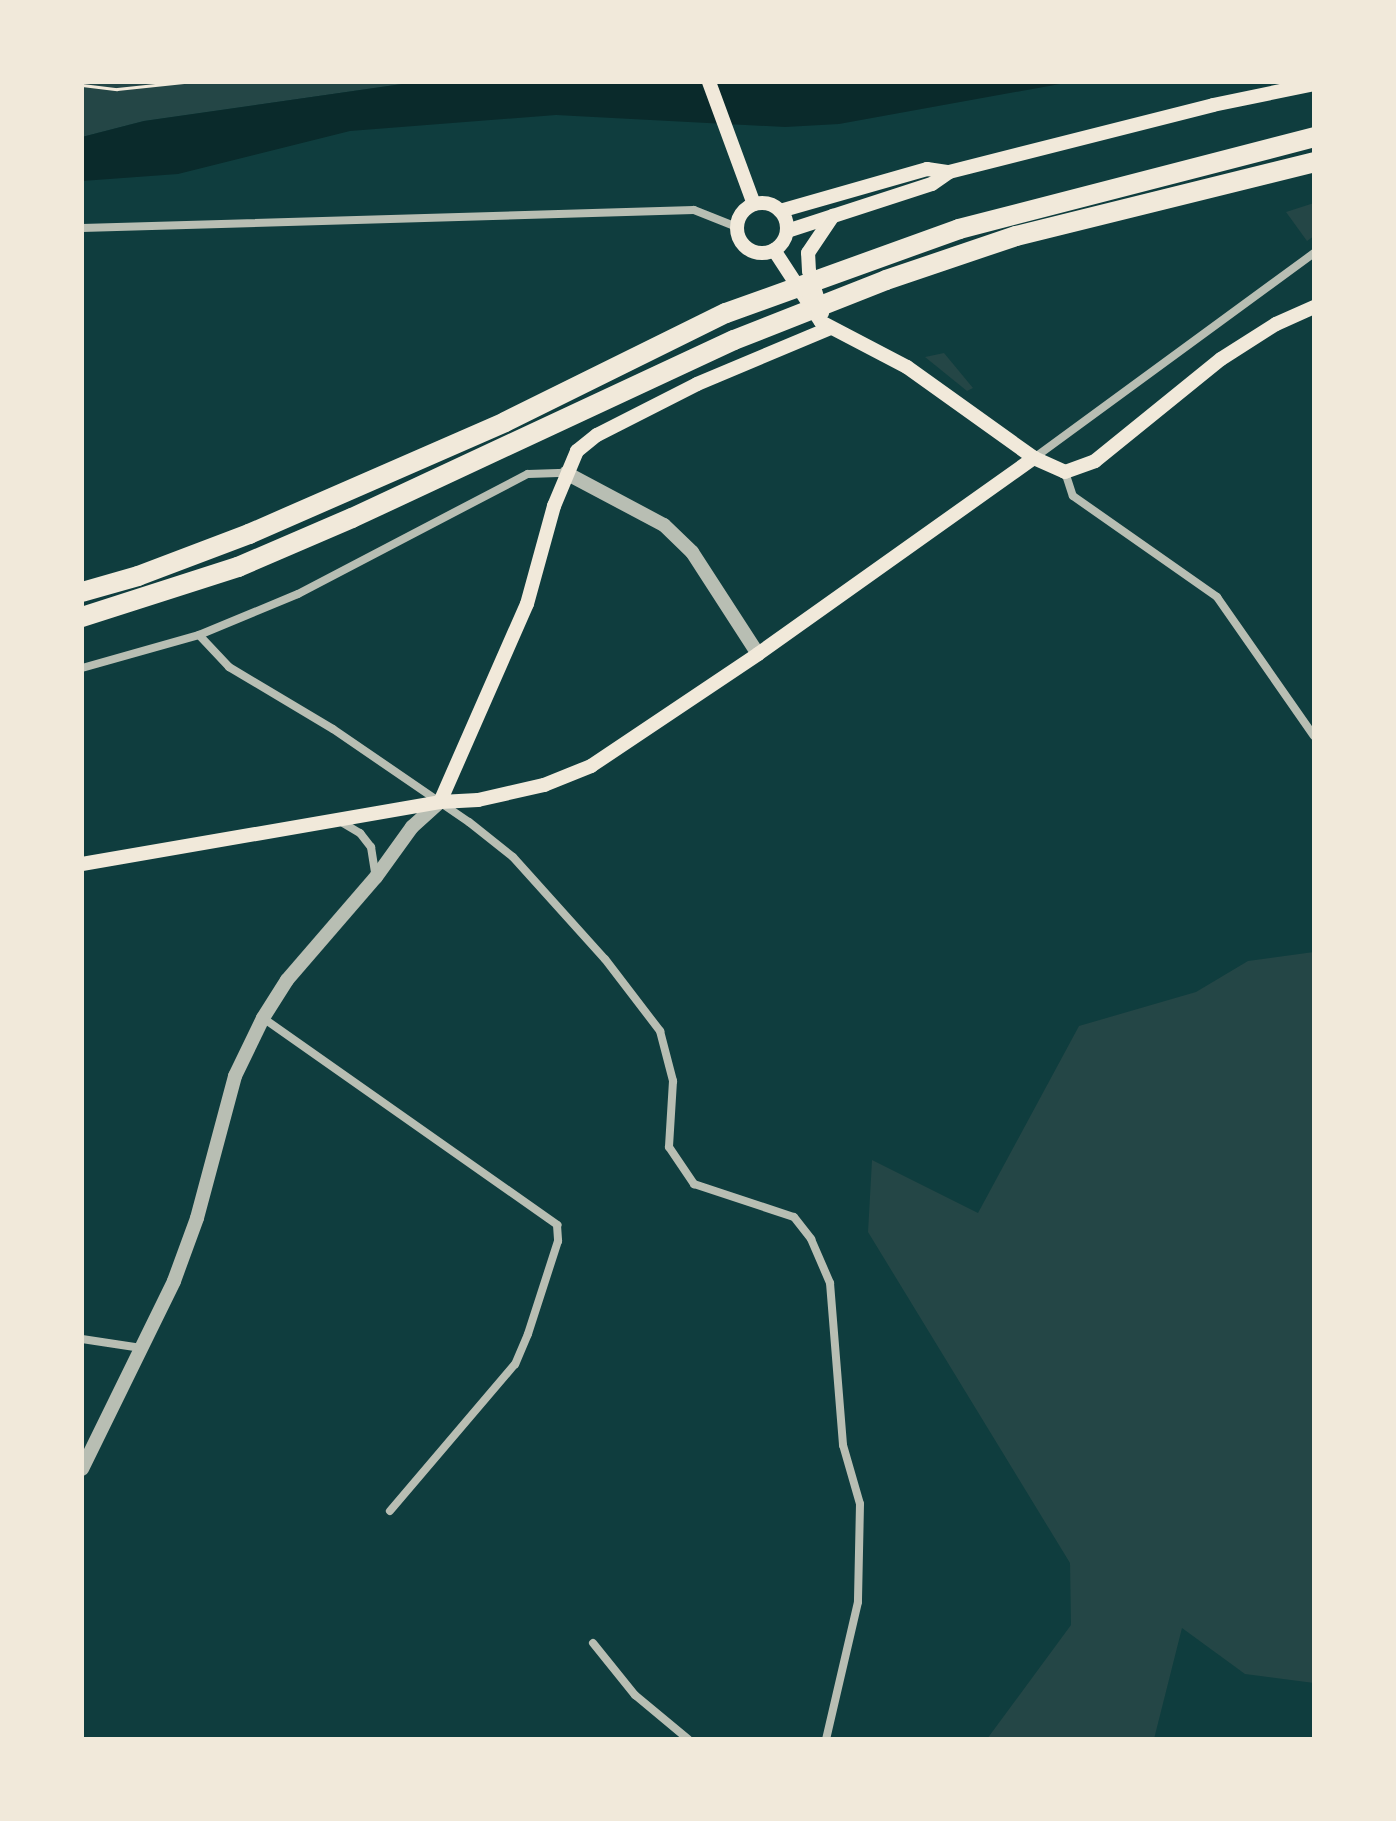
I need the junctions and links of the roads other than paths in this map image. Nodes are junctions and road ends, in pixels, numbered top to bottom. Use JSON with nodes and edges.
{"nodes":[{"id":1,"x":709,"y":82,"type":"edge"},
{"id":2,"x":1314,"y":84,"type":"edge"},
{"id":3,"x":1314,"y":137,"type":"edge"},
{"id":4,"x":1314,"y":162,"type":"edge"},
{"id":5,"x":949,"y":172,"type":"junction"},
{"id":6,"x":754,"y":204,"type":"junction"},
{"id":7,"x":780,"y":211,"type":"junction"},
{"id":8,"x":833,"y":216,"type":"junction"},
{"id":9,"x":737,"y":227,"type":"junction"},
{"id":10,"x":82,"y":228,"type":"edge"},
{"id":11,"x":787,"y":231,"type":"junction"},
{"id":12,"x":774,"y":250,"type":"junction"},
{"id":13,"x":1314,"y":253,"type":"edge"},
{"id":14,"x":1314,"y":307,"type":"edge"},
{"id":15,"x":825,"y":322,"type":"junction"},
{"id":16,"x":1034,"y":458,"type":"junction"},
{"id":17,"x":1065,"y":472,"type":"junction"},
{"id":18,"x":566,"y":473,"type":"junction"},
{"id":19,"x":82,"y":592,"type":"edge"},
{"id":20,"x":82,"y":617,"type":"edge"},
{"id":21,"x":199,"y":635,"type":"junction"},
{"id":22,"x":758,"y":654,"type":"junction"},
{"id":23,"x":82,"y":668,"type":"edge"},
{"id":24,"x":1314,"y":736,"type":"edge"},
{"id":25,"x":440,"y":802,"type":"junction"},
{"id":26,"x":338,"y":820,"type":"junction"},
{"id":27,"x":82,"y":864,"type":"edge"},
{"id":28,"x":376,"y":877,"type":"junction"},
{"id":29,"x":263,"y":1018,"type":"junction"},
{"id":30,"x":82,"y":1339,"type":"edge"},
{"id":31,"x":141,"y":1348,"type":"junction"},
{"id":32,"x":82,"y":1469,"type":"edge"},
{"id":33,"x":390,"y":1511,"type":"dead end"},
{"id":34,"x":593,"y":1643,"type":"dead end"},
{"id":35,"x":688,"y":1739,"type":"edge"},
{"id":36,"x":826,"y":1739,"type":"edge"}],
"edges":[{"from":1,"to":6,"type":"main road"},
{"from":2,"to":5,"type":"main road"},
{"from":3,"to":19,"type":"highway"},
{"from":4,"to":20,"type":"highway"},
{"from":5,"to":7,"type":"main road"},
{"from":5,"to":8,"type":"main road"},
{"from":6,"to":7,"type":"main road"},
{"from":6,"to":9,"type":"main road"},
{"from":7,"to":11,"type":"main road"},
{"from":8,"to":11,"type":"main road"},
{"from":8,"to":15,"type":"main road"},
{"from":9,"to":10,"type":"street"},
{"from":9,"to":12,"type":"main road"},
{"from":11,"to":12,"type":"main road"},
{"from":12,"to":15,"type":"main road"},
{"from":13,"to":16,"type":"street"},
{"from":14,"to":17,"type":"main road"},
{"from":15,"to":16,"type":"main road"},
{"from":15,"to":18,"type":"main road"},
{"from":16,"to":17,"type":"main road"},
{"from":16,"to":22,"type":"main road"},
{"from":17,"to":24,"type":"street"},
{"from":18,"to":21,"type":"street"},
{"from":18,"to":22,"type":"street"},
{"from":18,"to":25,"type":"main road"},
{"from":21,"to":23,"type":"street"},
{"from":21,"to":25,"type":"street"},
{"from":22,"to":25,"type":"main road"},
{"from":25,"to":26,"type":"main road"},
{"from":25,"to":28,"type":"street"},
{"from":25,"to":36,"type":"street"},
{"from":26,"to":27,"type":"main road"},
{"from":26,"to":28,"type":"street"},
{"from":28,"to":29,"type":"street"},
{"from":29,"to":31,"type":"street"},
{"from":29,"to":33,"type":"street"},
{"from":30,"to":31,"type":"street"},
{"from":31,"to":32,"type":"street"},
{"from":34,"to":35,"type":"street"}]}
